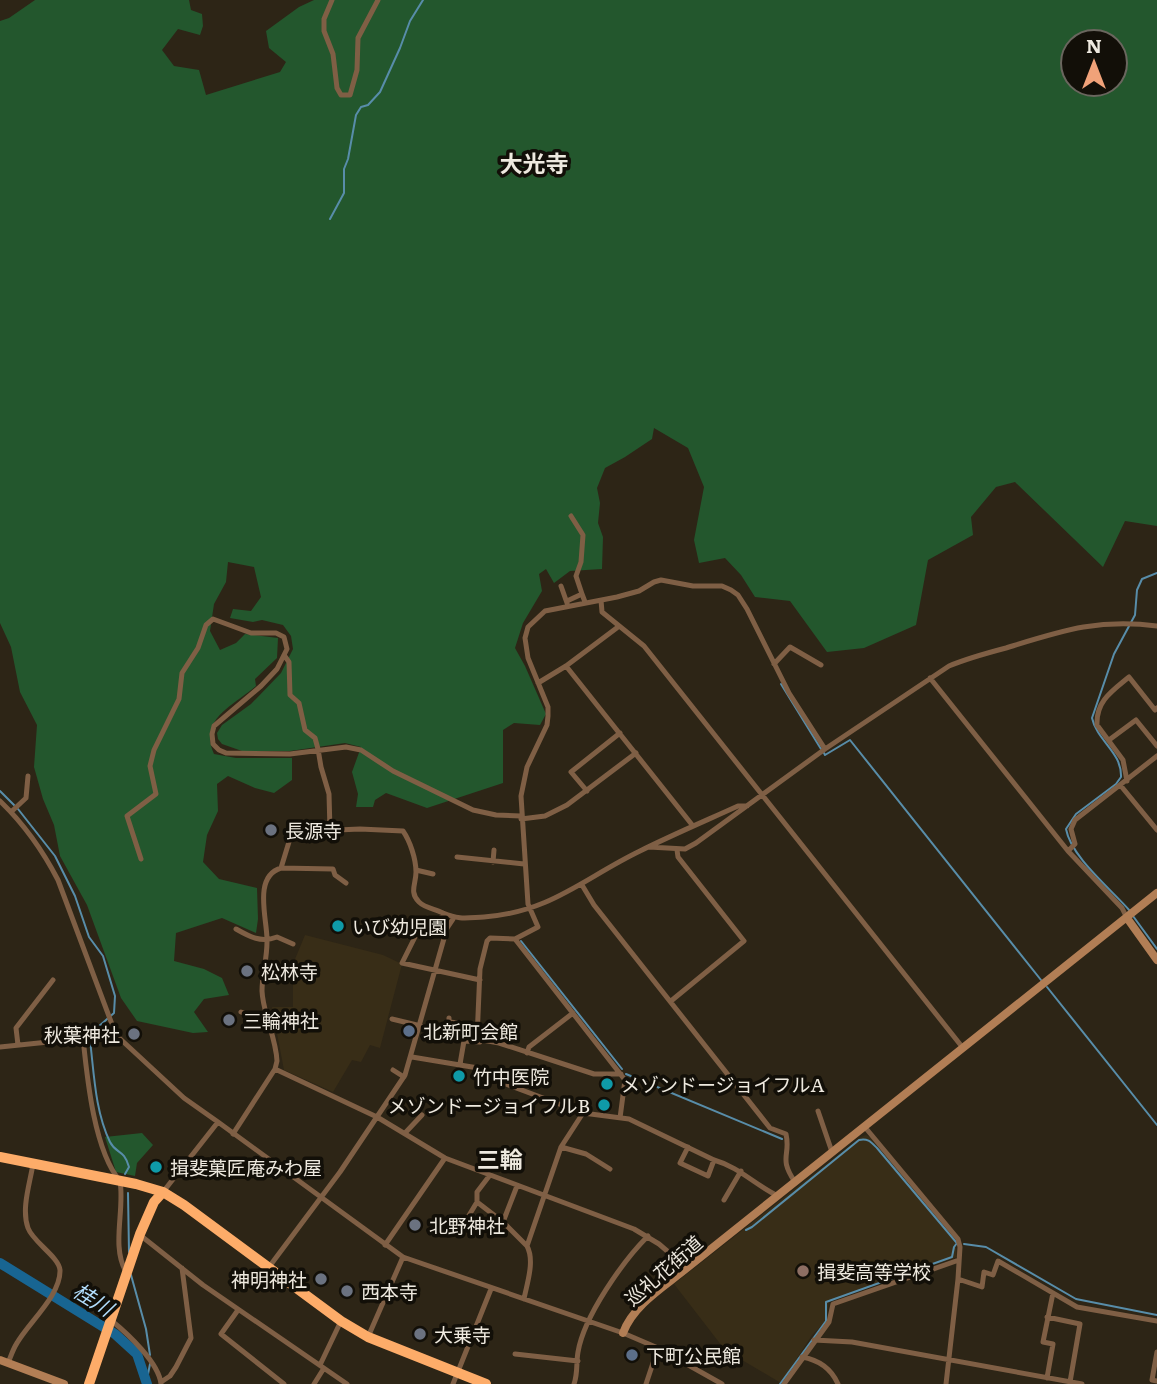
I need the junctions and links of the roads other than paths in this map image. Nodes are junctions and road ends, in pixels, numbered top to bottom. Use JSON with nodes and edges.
{"nodes":[{"id":1,"x":332,"y":0,"type":"edge"},
{"id":2,"x":378,"y":0,"type":"edge"},
{"id":3,"x":571,"y":516,"type":"dead end"},
{"id":4,"x":561,"y":586,"type":"dead end"},
{"id":5,"x":582,"y":594,"type":"junction"},
{"id":6,"x":601,"y":600,"type":"junction"},
{"id":7,"x":585,"y":602,"type":"junction"},
{"id":8,"x":567,"y":603,"type":"junction"},
{"id":9,"x":1157,"y":626,"type":"edge"},
{"id":10,"x":618,"y":627,"type":"junction"},
{"id":11,"x":284,"y":655,"type":"junction"},
{"id":12,"x":774,"y":664,"type":"junction"},
{"id":13,"x":821,"y":665,"type":"dead end"},
{"id":14,"x":566,"y":666,"type":"junction"},
{"id":15,"x":930,"y":678,"type":"junction"},
{"id":16,"x":538,"y":683,"type":"junction"},
{"id":17,"x":1157,"y":708,"type":"edge"},
{"id":18,"x":620,"y":733,"type":"junction"},
{"id":19,"x":1109,"y":740,"type":"junction"},
{"id":20,"x":1157,"y":746,"type":"edge"},
{"id":21,"x":825,"y":749,"type":"junction"},
{"id":22,"x":318,"y":752,"type":"junction"},
{"id":23,"x":636,"y":753,"type":"junction"},
{"id":24,"x":1157,"y":756,"type":"edge"},
{"id":25,"x":29,"y":776,"type":"dead end"},
{"id":26,"x":1127,"y":781,"type":"junction"},
{"id":27,"x":1121,"y":786,"type":"junction"},
{"id":28,"x":587,"y":791,"type":"junction"},
{"id":29,"x":762,"y":793,"type":"junction"},
{"id":30,"x":0,"y":801,"type":"edge"},
{"id":31,"x":747,"y":806,"type":"junction"},
{"id":32,"x":11,"y":812,"type":"junction"},
{"id":33,"x":521,"y":818,"type":"junction"},
{"id":34,"x":693,"y":826,"type":"junction"},
{"id":35,"x":330,"y":830,"type":"junction"},
{"id":36,"x":1157,"y":830,"type":"edge"},
{"id":37,"x":649,"y":847,"type":"junction"},
{"id":38,"x":494,"y":850,"type":"dead end"},
{"id":39,"x":677,"y":850,"type":"dead end"},
{"id":40,"x":1068,"y":851,"type":"junction"},
{"id":41,"x":457,"y":857,"type":"dead end"},
{"id":42,"x":141,"y":859,"type":"dead end"},
{"id":43,"x":493,"y":862,"type":"junction"},
{"id":44,"x":524,"y":864,"type":"junction"},
{"id":45,"x":281,"y":868,"type":"junction"},
{"id":46,"x":415,"y":870,"type":"junction"},
{"id":47,"x":433,"y":874,"type":"dead end"},
{"id":48,"x":346,"y":883,"type":"dead end"},
{"id":49,"x":582,"y":885,"type":"junction"},
{"id":50,"x":1157,"y":894,"type":"edge"},
{"id":51,"x":530,"y":909,"type":"junction"},
{"id":52,"x":450,"y":917,"type":"junction"},
{"id":53,"x":1126,"y":918,"type":"junction"},
{"id":54,"x":236,"y":929,"type":"dead end"},
{"id":55,"x":515,"y":939,"type":"junction"},
{"id":56,"x":267,"y":940,"type":"junction"},
{"id":57,"x":293,"y":944,"type":"dead end"},
{"id":58,"x":1157,"y":960,"type":"edge"},
{"id":59,"x":436,"y":970,"type":"junction"},
{"id":60,"x":53,"y":980,"type":"dead end"},
{"id":61,"x":480,"y":980,"type":"junction"},
{"id":62,"x":671,"y":1001,"type":"junction"},
{"id":63,"x":241,"y":1012,"type":"dead end"},
{"id":64,"x":573,"y":1013,"type":"junction"},
{"id":65,"x":449,"y":1017,"type":"dead end"},
{"id":66,"x":392,"y":1019,"type":"dead end"},
{"id":67,"x":270,"y":1023,"type":"junction"},
{"id":68,"x":478,"y":1025,"type":"junction"},
{"id":69,"x":421,"y":1026,"type":"junction"},
{"id":70,"x":117,"y":1035,"type":"junction"},
{"id":71,"x":84,"y":1038,"type":"junction"},
{"id":72,"x":480,"y":1042,"type":"junction"},
{"id":73,"x":18,"y":1045,"type":"junction"},
{"id":74,"x":0,"y":1047,"type":"edge"},
{"id":75,"x":963,"y":1048,"type":"junction"},
{"id":76,"x":527,"y":1053,"type":"junction"},
{"id":77,"x":412,"y":1057,"type":"junction"},
{"id":78,"x":460,"y":1063,"type":"junction"},
{"id":79,"x":275,"y":1069,"type":"junction"},
{"id":80,"x":394,"y":1070,"type":"dead end"},
{"id":81,"x":621,"y":1074,"type":"junction"},
{"id":82,"x":404,"y":1077,"type":"junction"},
{"id":83,"x":818,"y":1111,"type":"dead end"},
{"id":84,"x":583,"y":1113,"type":"junction"},
{"id":85,"x":422,"y":1115,"type":"dead end"},
{"id":86,"x":377,"y":1116,"type":"junction"},
{"id":87,"x":620,"y":1118,"type":"junction"},
{"id":88,"x":218,"y":1122,"type":"junction"},
{"id":89,"x":864,"y":1126,"type":"junction"},
{"id":90,"x":406,"y":1132,"type":"junction"},
{"id":91,"x":233,"y":1134,"type":"junction"},
{"id":92,"x":561,"y":1147,"type":"junction"},
{"id":93,"x":688,"y":1147,"type":"junction"},
{"id":94,"x":832,"y":1152,"type":"junction"},
{"id":95,"x":0,"y":1157,"type":"edge"},
{"id":96,"x":445,"y":1158,"type":"junction"},
{"id":97,"x":714,"y":1160,"type":"junction"},
{"id":98,"x":33,"y":1164,"type":"junction"},
{"id":99,"x":610,"y":1169,"type":"dead end"},
{"id":100,"x":741,"y":1171,"type":"junction"},
{"id":101,"x":490,"y":1175,"type":"junction"},
{"id":102,"x":120,"y":1181,"type":"junction"},
{"id":103,"x":795,"y":1182,"type":"junction"},
{"id":104,"x":517,"y":1186,"type":"junction"},
{"id":105,"x":163,"y":1192,"type":"junction"},
{"id":106,"x":543,"y":1196,"type":"junction"},
{"id":107,"x":778,"y":1196,"type":"junction"},
{"id":108,"x":320,"y":1197,"type":"junction"},
{"id":109,"x":724,"y":1200,"type":"dead end"},
{"id":110,"x":477,"y":1202,"type":"junction"},
{"id":111,"x":465,"y":1222,"type":"dead end"},
{"id":112,"x":503,"y":1222,"type":"junction"},
{"id":113,"x":139,"y":1234,"type":"junction"},
{"id":114,"x":648,"y":1236,"type":"junction"},
{"id":115,"x":385,"y":1245,"type":"junction"},
{"id":116,"x":527,"y":1246,"type":"junction"},
{"id":117,"x":403,"y":1256,"type":"junction"},
{"id":118,"x":959,"y":1260,"type":"junction"},
{"id":119,"x":182,"y":1268,"type":"junction"},
{"id":120,"x":269,"y":1268,"type":"junction"},
{"id":121,"x":687,"y":1268,"type":"junction"},
{"id":122,"x":126,"y":1272,"type":"junction"},
{"id":123,"x":958,"y":1279,"type":"junction"},
{"id":124,"x":491,"y":1289,"type":"junction"},
{"id":125,"x":1053,"y":1293,"type":"junction"},
{"id":126,"x":524,"y":1299,"type":"junction"},
{"id":127,"x":239,"y":1310,"type":"junction"},
{"id":128,"x":1048,"y":1317,"type":"junction"},
{"id":129,"x":590,"y":1320,"type":"junction"},
{"id":130,"x":341,"y":1321,"type":"junction"},
{"id":131,"x":1157,"y":1321,"type":"edge"},
{"id":132,"x":109,"y":1322,"type":"junction"},
{"id":133,"x":623,"y":1333,"type":"junction"},
{"id":134,"x":368,"y":1337,"type":"junction"},
{"id":135,"x":814,"y":1340,"type":"junction"},
{"id":136,"x":658,"y":1348,"type":"junction"},
{"id":137,"x":1157,"y":1352,"type":"edge"},
{"id":138,"x":515,"y":1354,"type":"dead end"},
{"id":139,"x":802,"y":1357,"type":"junction"},
{"id":140,"x":950,"y":1360,"type":"junction"},
{"id":141,"x":4,"y":1361,"type":"edge"},
{"id":142,"x":578,"y":1361,"type":"junction"},
{"id":143,"x":322,"y":1366,"type":"junction"},
{"id":144,"x":1047,"y":1378,"type":"junction"},
{"id":145,"x":455,"y":1379,"type":"edge"},
{"id":146,"x":1157,"y":1381,"type":"edge"},
{"id":147,"x":1070,"y":1382,"type":"junction"},
{"id":148,"x":161,"y":1383,"type":"edge"},
{"id":149,"x":64,"y":1384,"type":"edge"},
{"id":150,"x":89,"y":1384,"type":"edge"},
{"id":151,"x":284,"y":1384,"type":"edge"},
{"id":152,"x":314,"y":1384,"type":"edge"},
{"id":153,"x":347,"y":1384,"type":"edge"},
{"id":154,"x":486,"y":1384,"type":"edge"},
{"id":155,"x":574,"y":1384,"type":"edge"},
{"id":156,"x":646,"y":1384,"type":"edge"},
{"id":157,"x":722,"y":1384,"type":"edge"},
{"id":158,"x":784,"y":1384,"type":"edge"},
{"id":159,"x":838,"y":1384,"type":"edge"},
{"id":160,"x":946,"y":1384,"type":"edge"},
{"id":161,"x":1082,"y":1384,"type":"edge"}],
"edges":[{"from":1,"to":2,"type":"street"},
{"from":3,"to":5,"type":"street"},
{"from":4,"to":8,"type":"street"},
{"from":5,"to":7,"type":"street"},
{"from":5,"to":8,"type":"street"},
{"from":6,"to":7,"type":"street"},
{"from":6,"to":10,"type":"street"},
{"from":6,"to":12,"type":"street"},
{"from":7,"to":8,"type":"street"},
{"from":8,"to":16,"type":"street"},
{"from":9,"to":15,"type":"street"},
{"from":10,"to":14,"type":"street"},
{"from":10,"to":29,"type":"street"},
{"from":11,"to":22,"type":"street"},
{"from":11,"to":22,"type":"street"},
{"from":11,"to":42,"type":"street"},
{"from":12,"to":13,"type":"street"},
{"from":12,"to":21,"type":"street"},
{"from":14,"to":16,"type":"street"},
{"from":14,"to":18,"type":"street"},
{"from":15,"to":21,"type":"street"},
{"from":15,"to":40,"type":"street"},
{"from":16,"to":33,"type":"street"},
{"from":17,"to":19,"type":"street"},
{"from":18,"to":23,"type":"street"},
{"from":18,"to":28,"type":"street"},
{"from":19,"to":20,"type":"street"},
{"from":19,"to":26,"type":"street"},
{"from":21,"to":29,"type":"street"},
{"from":22,"to":33,"type":"street"},
{"from":22,"to":35,"type":"street"},
{"from":23,"to":28,"type":"street"},
{"from":23,"to":34,"type":"street"},
{"from":24,"to":26,"type":"street"},
{"from":25,"to":32,"type":"street"},
{"from":26,"to":27,"type":"street"},
{"from":27,"to":36,"type":"street"},
{"from":27,"to":40,"type":"street"},
{"from":28,"to":33,"type":"street"},
{"from":29,"to":31,"type":"street"},
{"from":29,"to":75,"type":"street"},
{"from":30,"to":32,"type":"street"},
{"from":31,"to":34,"type":"street"},
{"from":31,"to":37,"type":"street"},
{"from":32,"to":70,"type":"street"},
{"from":33,"to":44,"type":"street"},
{"from":34,"to":37,"type":"street"},
{"from":35,"to":45,"type":"street"},
{"from":35,"to":46,"type":"street"},
{"from":37,"to":49,"type":"street"},
{"from":38,"to":43,"type":"street"},
{"from":39,"to":62,"type":"street"},
{"from":40,"to":53,"type":"street"},
{"from":41,"to":43,"type":"street"},
{"from":43,"to":44,"type":"street"},
{"from":44,"to":51,"type":"street"},
{"from":45,"to":48,"type":"street"},
{"from":45,"to":56,"type":"street"},
{"from":46,"to":47,"type":"street"},
{"from":46,"to":52,"type":"street"},
{"from":49,"to":51,"type":"street"},
{"from":49,"to":62,"type":"street"},
{"from":50,"to":53,"type":"street","name":"巡礼花街道"},
{"from":51,"to":52,"type":"street"},
{"from":51,"to":55,"type":"street"},
{"from":52,"to":59,"type":"street"},
{"from":52,"to":59,"type":"street"},
{"from":53,"to":58,"type":"street"},
{"from":53,"to":75,"type":"street","name":"巡礼花街道"},
{"from":54,"to":56,"type":"street"},
{"from":55,"to":61,"type":"street"},
{"from":55,"to":64,"type":"street"},
{"from":56,"to":57,"type":"street"},
{"from":56,"to":67,"type":"street"},
{"from":59,"to":61,"type":"street"},
{"from":59,"to":69,"type":"street"},
{"from":60,"to":73,"type":"street"},
{"from":61,"to":68,"type":"street"},
{"from":62,"to":103,"type":"street"},
{"from":63,"to":67,"type":"street"},
{"from":64,"to":76,"type":"street"},
{"from":64,"to":81,"type":"street"},
{"from":65,"to":68,"type":"street"},
{"from":66,"to":69,"type":"street"},
{"from":67,"to":79,"type":"street"},
{"from":68,"to":72,"type":"street"},
{"from":69,"to":77,"type":"street"},
{"from":70,"to":71,"type":"street"},
{"from":70,"to":88,"type":"street","name":"巡礼花街道"},
{"from":71,"to":73,"type":"street"},
{"from":71,"to":102,"type":"street"},
{"from":72,"to":76,"type":"street"},
{"from":72,"to":78,"type":"street"},
{"from":73,"to":74,"type":"street"},
{"from":75,"to":89,"type":"street","name":"巡礼花街道"},
{"from":76,"to":81,"type":"street"},
{"from":77,"to":78,"type":"street"},
{"from":77,"to":82,"type":"street"},
{"from":78,"to":84,"type":"street"},
{"from":79,"to":86,"type":"street"},
{"from":79,"to":91,"type":"street"},
{"from":80,"to":82,"type":"street"},
{"from":81,"to":87,"type":"street"},
{"from":82,"to":86,"type":"street"},
{"from":83,"to":94,"type":"street"},
{"from":84,"to":87,"type":"street"},
{"from":84,"to":92,"type":"street"},
{"from":85,"to":90,"type":"street"},
{"from":86,"to":90,"type":"street"},
{"from":86,"to":108,"type":"street"},
{"from":87,"to":93,"type":"street"},
{"from":88,"to":91,"type":"street","name":"巡礼花街道"},
{"from":88,"to":105,"type":"street"},
{"from":89,"to":94,"type":"street","name":"巡礼花街道"},
{"from":89,"to":118,"type":"street"},
{"from":90,"to":96,"type":"street"},
{"from":91,"to":108,"type":"street","name":"巡礼花街道"},
{"from":92,"to":99,"type":"street"},
{"from":92,"to":106,"type":"street"},
{"from":93,"to":97,"type":"street"},
{"from":93,"to":97,"type":"street"},
{"from":94,"to":103,"type":"street","name":"巡礼花街道"},
{"from":95,"to":98,"type":"highway"},
{"from":96,"to":101,"type":"street"},
{"from":96,"to":115,"type":"street"},
{"from":97,"to":100,"type":"street"},
{"from":98,"to":102,"type":"highway"},
{"from":98,"to":141,"type":"street"},
{"from":100,"to":107,"type":"street"},
{"from":100,"to":109,"type":"street"},
{"from":101,"to":104,"type":"street"},
{"from":101,"to":110,"type":"street"},
{"from":102,"to":105,"type":"highway"},
{"from":102,"to":122,"type":"street"},
{"from":103,"to":107,"type":"street","name":"巡礼花街道"},
{"from":104,"to":106,"type":"street"},
{"from":104,"to":112,"type":"street"},
{"from":105,"to":113,"type":"highway"},
{"from":105,"to":120,"type":"highway"},
{"from":106,"to":114,"type":"street"},
{"from":106,"to":116,"type":"street"},
{"from":107,"to":121,"type":"street","name":"巡礼花街道"},
{"from":108,"to":115,"type":"street","name":"巡礼花街道"},
{"from":108,"to":120,"type":"street"},
{"from":110,"to":111,"type":"street"},
{"from":110,"to":112,"type":"street"},
{"from":112,"to":116,"type":"street"},
{"from":113,"to":119,"type":"street"},
{"from":113,"to":122,"type":"highway"},
{"from":114,"to":121,"type":"street"},
{"from":114,"to":129,"type":"street"},
{"from":115,"to":117,"type":"street","name":"巡礼花街道"},
{"from":116,"to":126,"type":"street"},
{"from":117,"to":124,"type":"street","name":"巡礼花街道"},
{"from":117,"to":134,"type":"street"},
{"from":118,"to":123,"type":"street"},
{"from":118,"to":135,"type":"street"},
{"from":119,"to":127,"type":"street"},
{"from":119,"to":148,"type":"street"},
{"from":120,"to":130,"type":"highway"},
{"from":121,"to":133,"type":"street","name":"巡礼花街道"},
{"from":122,"to":132,"type":"highway"},
{"from":123,"to":125,"type":"street"},
{"from":123,"to":140,"type":"street"},
{"from":124,"to":126,"type":"street","name":"巡礼花街道"},
{"from":124,"to":145,"type":"street"},
{"from":125,"to":128,"type":"street"},
{"from":125,"to":131,"type":"street"},
{"from":126,"to":129,"type":"street","name":"巡礼花街道"},
{"from":127,"to":143,"type":"street"},
{"from":127,"to":151,"type":"street"},
{"from":128,"to":144,"type":"street"},
{"from":128,"to":147,"type":"street"},
{"from":129,"to":133,"type":"street","name":"巡礼花街道"},
{"from":129,"to":142,"type":"street"},
{"from":130,"to":134,"type":"highway"},
{"from":130,"to":143,"type":"street"},
{"from":132,"to":148,"type":"street"},
{"from":132,"to":150,"type":"highway"},
{"from":133,"to":136,"type":"street"},
{"from":134,"to":145,"type":"highway"},
{"from":135,"to":139,"type":"street"},
{"from":135,"to":140,"type":"street"},
{"from":136,"to":156,"type":"street"},
{"from":136,"to":157,"type":"street"},
{"from":137,"to":146,"type":"street"},
{"from":138,"to":142,"type":"street"},
{"from":139,"to":158,"type":"street"},
{"from":139,"to":159,"type":"street"},
{"from":140,"to":144,"type":"street"},
{"from":140,"to":160,"type":"street"},
{"from":141,"to":149,"type":"street"},
{"from":142,"to":155,"type":"street"},
{"from":143,"to":152,"type":"street"},
{"from":143,"to":153,"type":"street"},
{"from":144,"to":147,"type":"street"},
{"from":145,"to":154,"type":"highway"},
{"from":147,"to":161,"type":"street"}]}
